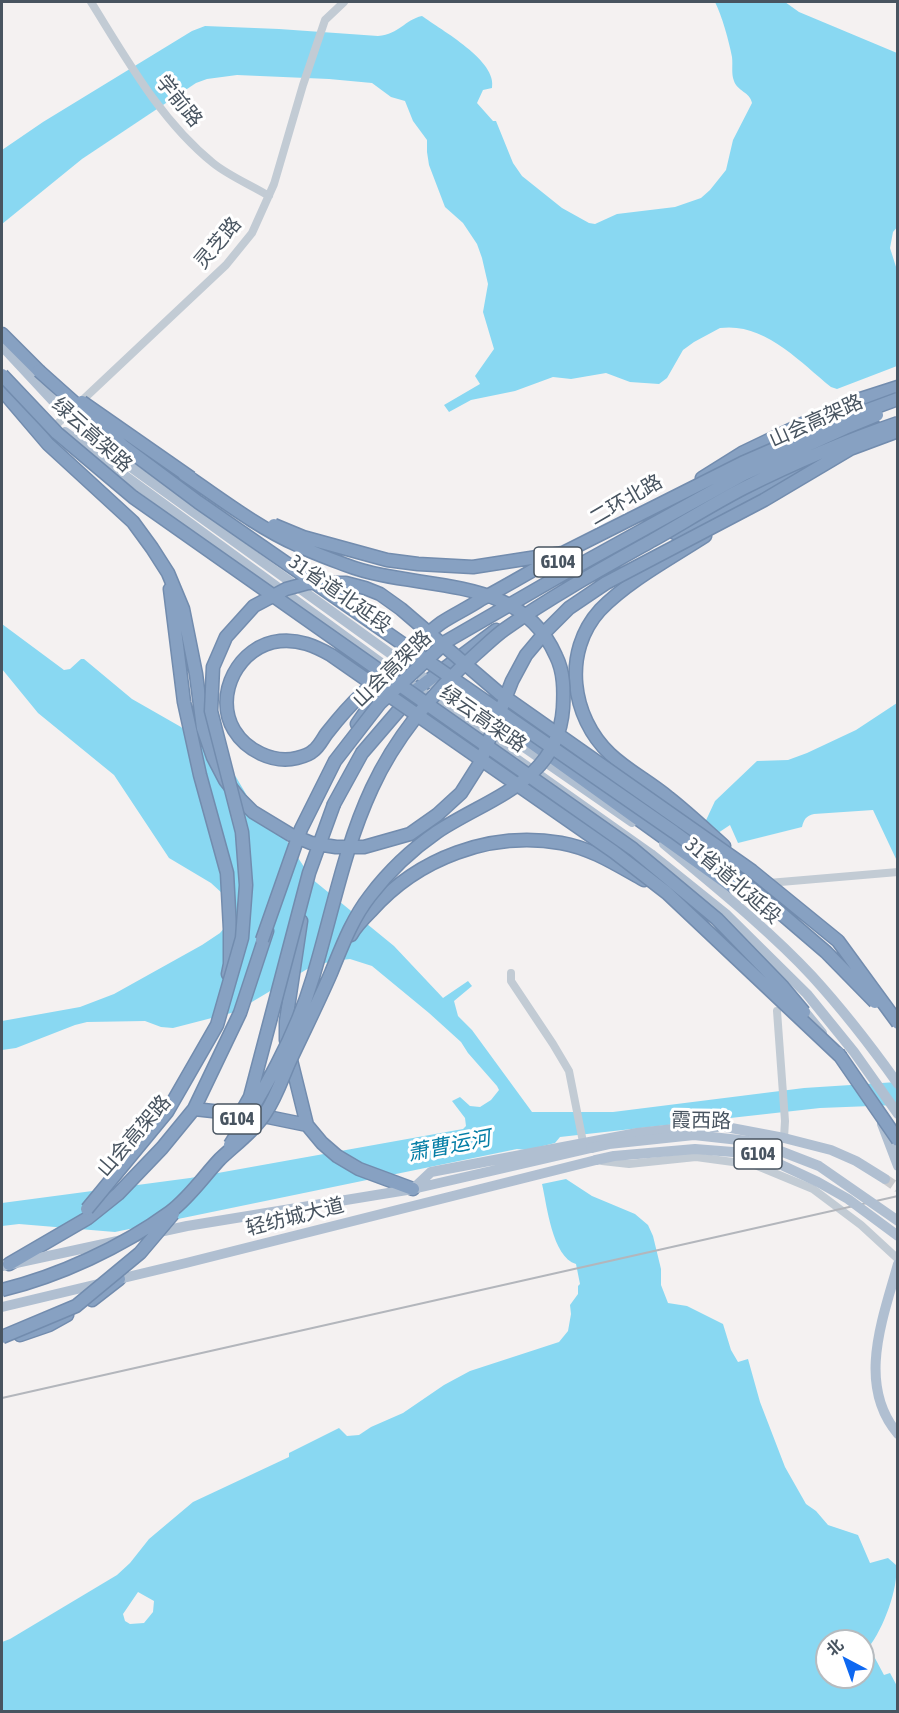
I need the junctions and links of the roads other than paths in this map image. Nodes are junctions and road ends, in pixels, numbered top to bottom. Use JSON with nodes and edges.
{"nodes":[{"id":1,"x":91,"y":2,"type":"edge"},
{"id":2,"x":344,"y":2,"type":"edge"},
{"id":3,"x":269,"y":196,"type":"junction"},
{"id":4,"x":2,"y":334,"type":"edge"},
{"id":5,"x":2,"y":346,"type":"edge"},
{"id":6,"x":39,"y":371,"type":"junction"},
{"id":7,"x":2,"y":376,"type":"edge"},
{"id":8,"x":897,"y":387,"type":"edge"},
{"id":9,"x":2,"y":390,"type":"edge"},
{"id":10,"x":897,"y":399,"type":"edge"},
{"id":11,"x":897,"y":407,"type":"edge"},
{"id":12,"x":65,"y":415,"type":"junction"},
{"id":13,"x":897,"y":423,"type":"edge"},
{"id":14,"x":56,"y":425,"type":"junction"},
{"id":15,"x":897,"y":433,"type":"edge"},
{"id":16,"x":184,"y":474,"type":"junction"},
{"id":17,"x":741,"y":512,"type":"junction"},
{"id":18,"x":563,"y":553,"type":"junction"},
{"id":19,"x":168,"y":573,"type":"junction"},
{"id":20,"x":465,"y":652,"type":"junction"},
{"id":21,"x":404,"y":662,"type":"junction"},
{"id":22,"x":395,"y":673,"type":"junction"},
{"id":23,"x":427,"y":680,"type":"junction"},
{"id":24,"x":417,"y":688,"type":"junction"},
{"id":25,"x":461,"y":692,"type":"junction"},
{"id":26,"x":481,"y":716,"type":"junction"},
{"id":27,"x":752,"y":871,"type":"junction"},
{"id":28,"x":309,"y":873,"type":"junction"},
{"id":29,"x":897,"y":873,"type":"edge"},
{"id":30,"x":730,"y":886,"type":"joint"},
{"id":31,"x":667,"y":892,"type":"junction"},
{"id":32,"x":749,"y":935,"type":"junction"},
{"id":33,"x":511,"y":973,"type":"dead end"},
{"id":34,"x":328,"y":979,"type":"junction"},
{"id":35,"x":777,"y":1011,"type":"dead end"},
{"id":36,"x":217,"y":1025,"type":"junction"},
{"id":37,"x":897,"y":1025,"type":"edge"},
{"id":38,"x":842,"y":1058,"type":"junction"},
{"id":39,"x":897,"y":1084,"type":"edge"},
{"id":40,"x":194,"y":1109,"type":"junction"},
{"id":41,"x":897,"y":1114,"type":"edge"},
{"id":42,"x":309,"y":1129,"type":"junction"},
{"id":43,"x":784,"y":1138,"type":"junction"},
{"id":44,"x":897,"y":1140,"type":"edge"},
{"id":45,"x":585,"y":1142,"type":"junction"},
{"id":46,"x":221,"y":1159,"type":"junction"},
{"id":47,"x":596,"y":1160,"type":"junction"},
{"id":48,"x":897,"y":1166,"type":"edge"},
{"id":49,"x":885,"y":1179,"type":"tunnel mouth"},
{"id":50,"x":412,"y":1189,"type":"junction"},
{"id":51,"x":88,"y":1213,"type":"junction"},
{"id":52,"x":875,"y":1221,"type":"junction"},
{"id":53,"x":897,"y":1221,"type":"edge"},
{"id":54,"x":897,"y":1236,"type":"edge"},
{"id":55,"x":897,"y":1243,"type":"edge"},
{"id":56,"x":897,"y":1259,"type":"edge"},
{"id":57,"x":897,"y":1264,"type":"edge"},
{"id":58,"x":4,"y":1265,"type":"edge"},
{"id":59,"x":118,"y":1279,"type":"junction"},
{"id":60,"x":2,"y":1290,"type":"edge"},
{"id":61,"x":2,"y":1307,"type":"edge"},
{"id":62,"x":2,"y":1337,"type":"edge"},
{"id":63,"x":2,"y":1342,"type":"edge"},
{"id":64,"x":897,"y":1434,"type":"edge"}],
"edges":[{"from":1,"to":3,"type":"street","name":"学前路"},
{"from":2,"to":3,"type":"street","name":"灵芝路"},
{"from":3,"to":12,"type":"street","name":"灵芝路"},
{"from":4,"to":6,"type":"highway","name":"绿云高架路"},
{"from":5,"to":12,"type":"main road","name":"31省道北延段"},
{"from":6,"to":16,"type":"highway","bridge":true},
{"from":6,"to":37,"type":"highway","name":"绿云高架路","bridge":true},
{"from":7,"to":14,"type":"main road"},
{"from":7,"to":38,"type":"highway","name":"绿云高架路","bridge":true},
{"from":8,"to":21,"type":"highway","name":"二环北路","number":"G104"},
{"from":9,"to":19,"type":"highway"},
{"from":10,"to":18,"type":"highway","bridge":true},
{"from":11,"to":51,"type":"highway","name":"山会高架路","bridge":true},
{"from":12,"to":14,"type":"street","name":"灵芝路"},
{"from":12,"to":21,"type":"main road","name":"31省道北延段"},
{"from":13,"to":46,"type":"highway","name":"山会高架路","bridge":true},
{"from":14,"to":22,"type":"main road"},
{"from":15,"to":17,"type":"highway","bridge":true},
{"from":15,"to":20,"type":"highway","number":"G104"},
{"from":16,"to":18,"type":"highway","bridge":true},
{"from":16,"to":34,"type":"highway","bridge":true},
{"from":17,"to":19,"type":"highway","bridge":true},
{"from":17,"to":27,"type":"highway","bridge":true},
{"from":18,"to":31,"type":"highway","bridge":true},
{"from":19,"to":36,"type":"highway"},
{"from":20,"to":23,"type":"highway","number":"G104"},
{"from":20,"to":25,"type":"highway"},
{"from":21,"to":22,"type":"highway","name":"二环北路","number":"G104"},
{"from":21,"to":23,"type":"main road","name":"31省道北延段"},
{"from":22,"to":24,"type":"main road"},
{"from":22,"to":40,"type":"highway","name":"二环北路","number":"G104","bridge":true},
{"from":23,"to":24,"type":"highway","number":"G104"},
{"from":23,"to":26,"type":"main road","name":"31省道北延段"},
{"from":24,"to":28,"type":"highway","number":"G104","bridge":true},
{"from":24,"to":32,"type":"main road"},
{"from":25,"to":26,"type":"highway"},
{"from":25,"to":30,"type":"highway"},
{"from":26,"to":39,"type":"main road","name":"31省道北延段"},
{"from":27,"to":36,"type":"highway","bridge":true},
{"from":27,"to":37,"type":"highway","bridge":true},
{"from":28,"to":42,"type":"highway","bridge":true},
{"from":28,"to":62,"type":"highway","number":"G104","bridge":true},
{"from":29,"to":30,"type":"street"},
{"from":31,"to":34,"type":"highway","bridge":true},
{"from":31,"to":38,"type":"highway","bridge":true},
{"from":32,"to":41,"type":"main road"},
{"from":32,"to":48,"type":"main road","bridge":true},
{"from":33,"to":45,"type":"street"},
{"from":34,"to":46,"type":"highway","bridge":true},
{"from":35,"to":43,"type":"street"},
{"from":36,"to":51,"type":"highway","bridge":true},
{"from":38,"to":44,"type":"highway","name":"绿云高架路","bridge":true},
{"from":40,"to":42,"type":"highway"},
{"from":40,"to":51,"type":"highway","number":"G104"},
{"from":42,"to":50,"type":"highway"},
{"from":43,"to":45,"type":"main road"},
{"from":43,"to":49,"type":"main road"},
{"from":45,"to":50,"type":"main road"},
{"from":45,"to":53,"type":"main road","name":"霞西路","bridge":true},
{"from":46,"to":60,"type":"highway","bridge":true},
{"from":47,"to":52,"type":"main road","name":"霞西路","number":"G104","bridge":true},
{"from":47,"to":56,"type":"street"},
{"from":47,"to":59,"type":"main road","name":"轻纺城大道","number":"G104"},
{"from":50,"to":58,"type":"main road"},
{"from":51,"to":58,"type":"highway"},
{"from":52,"to":54,"type":"main road","name":"霞西路","number":"G104","bridge":true},
{"from":52,"to":55,"type":"main road","bridge":true},
{"from":57,"to":64,"type":"main road"},
{"from":59,"to":61,"type":"main road","name":"轻纺城大道","number":"G104"},
{"from":59,"to":63,"type":"highway"}]}
